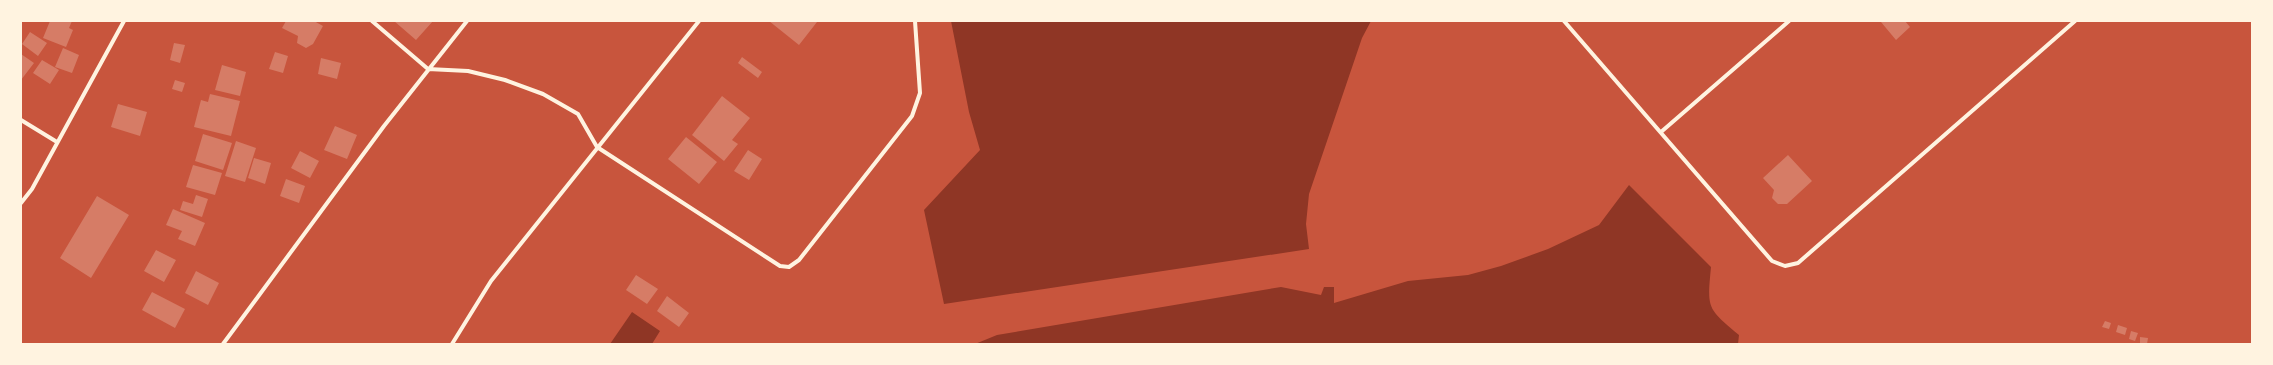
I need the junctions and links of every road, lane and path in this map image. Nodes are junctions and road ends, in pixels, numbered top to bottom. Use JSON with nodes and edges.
{"nodes":[{"id":1,"x":124,"y":21,"type":"edge"},
{"id":2,"x":372,"y":21,"type":"edge"},
{"id":3,"x":467,"y":21,"type":"edge"},
{"id":4,"x":699,"y":21,"type":"edge"},
{"id":5,"x":915,"y":21,"type":"edge"},
{"id":6,"x":1564,"y":21,"type":"edge"},
{"id":7,"x":1789,"y":21,"type":"edge"},
{"id":8,"x":2076,"y":21,"type":"edge"},
{"id":9,"x":428,"y":69,"type":"junction"},
{"id":10,"x":21,"y":120,"type":"edge"},
{"id":11,"x":1661,"y":132,"type":"junction"},
{"id":12,"x":57,"y":142,"type":"junction"},
{"id":13,"x":597,"y":147,"type":"junction"},
{"id":14,"x":21,"y":203,"type":"edge"},
{"id":15,"x":223,"y":344,"type":"edge"},
{"id":16,"x":452,"y":344,"type":"edge"}],
"edges":[{"from":1,"to":12,"type":"street"},
{"from":2,"to":9,"type":"street"},
{"from":3,"to":9,"type":"street"},
{"from":4,"to":13,"type":"street"},
{"from":5,"to":13,"type":"street"},
{"from":6,"to":11,"type":"street"},
{"from":7,"to":11,"type":"street"},
{"from":8,"to":11,"type":"street"},
{"from":9,"to":13,"type":"street"},
{"from":9,"to":15,"type":"street"},
{"from":10,"to":12,"type":"street"},
{"from":12,"to":14,"type":"street"},
{"from":13,"to":16,"type":"street"}]}
